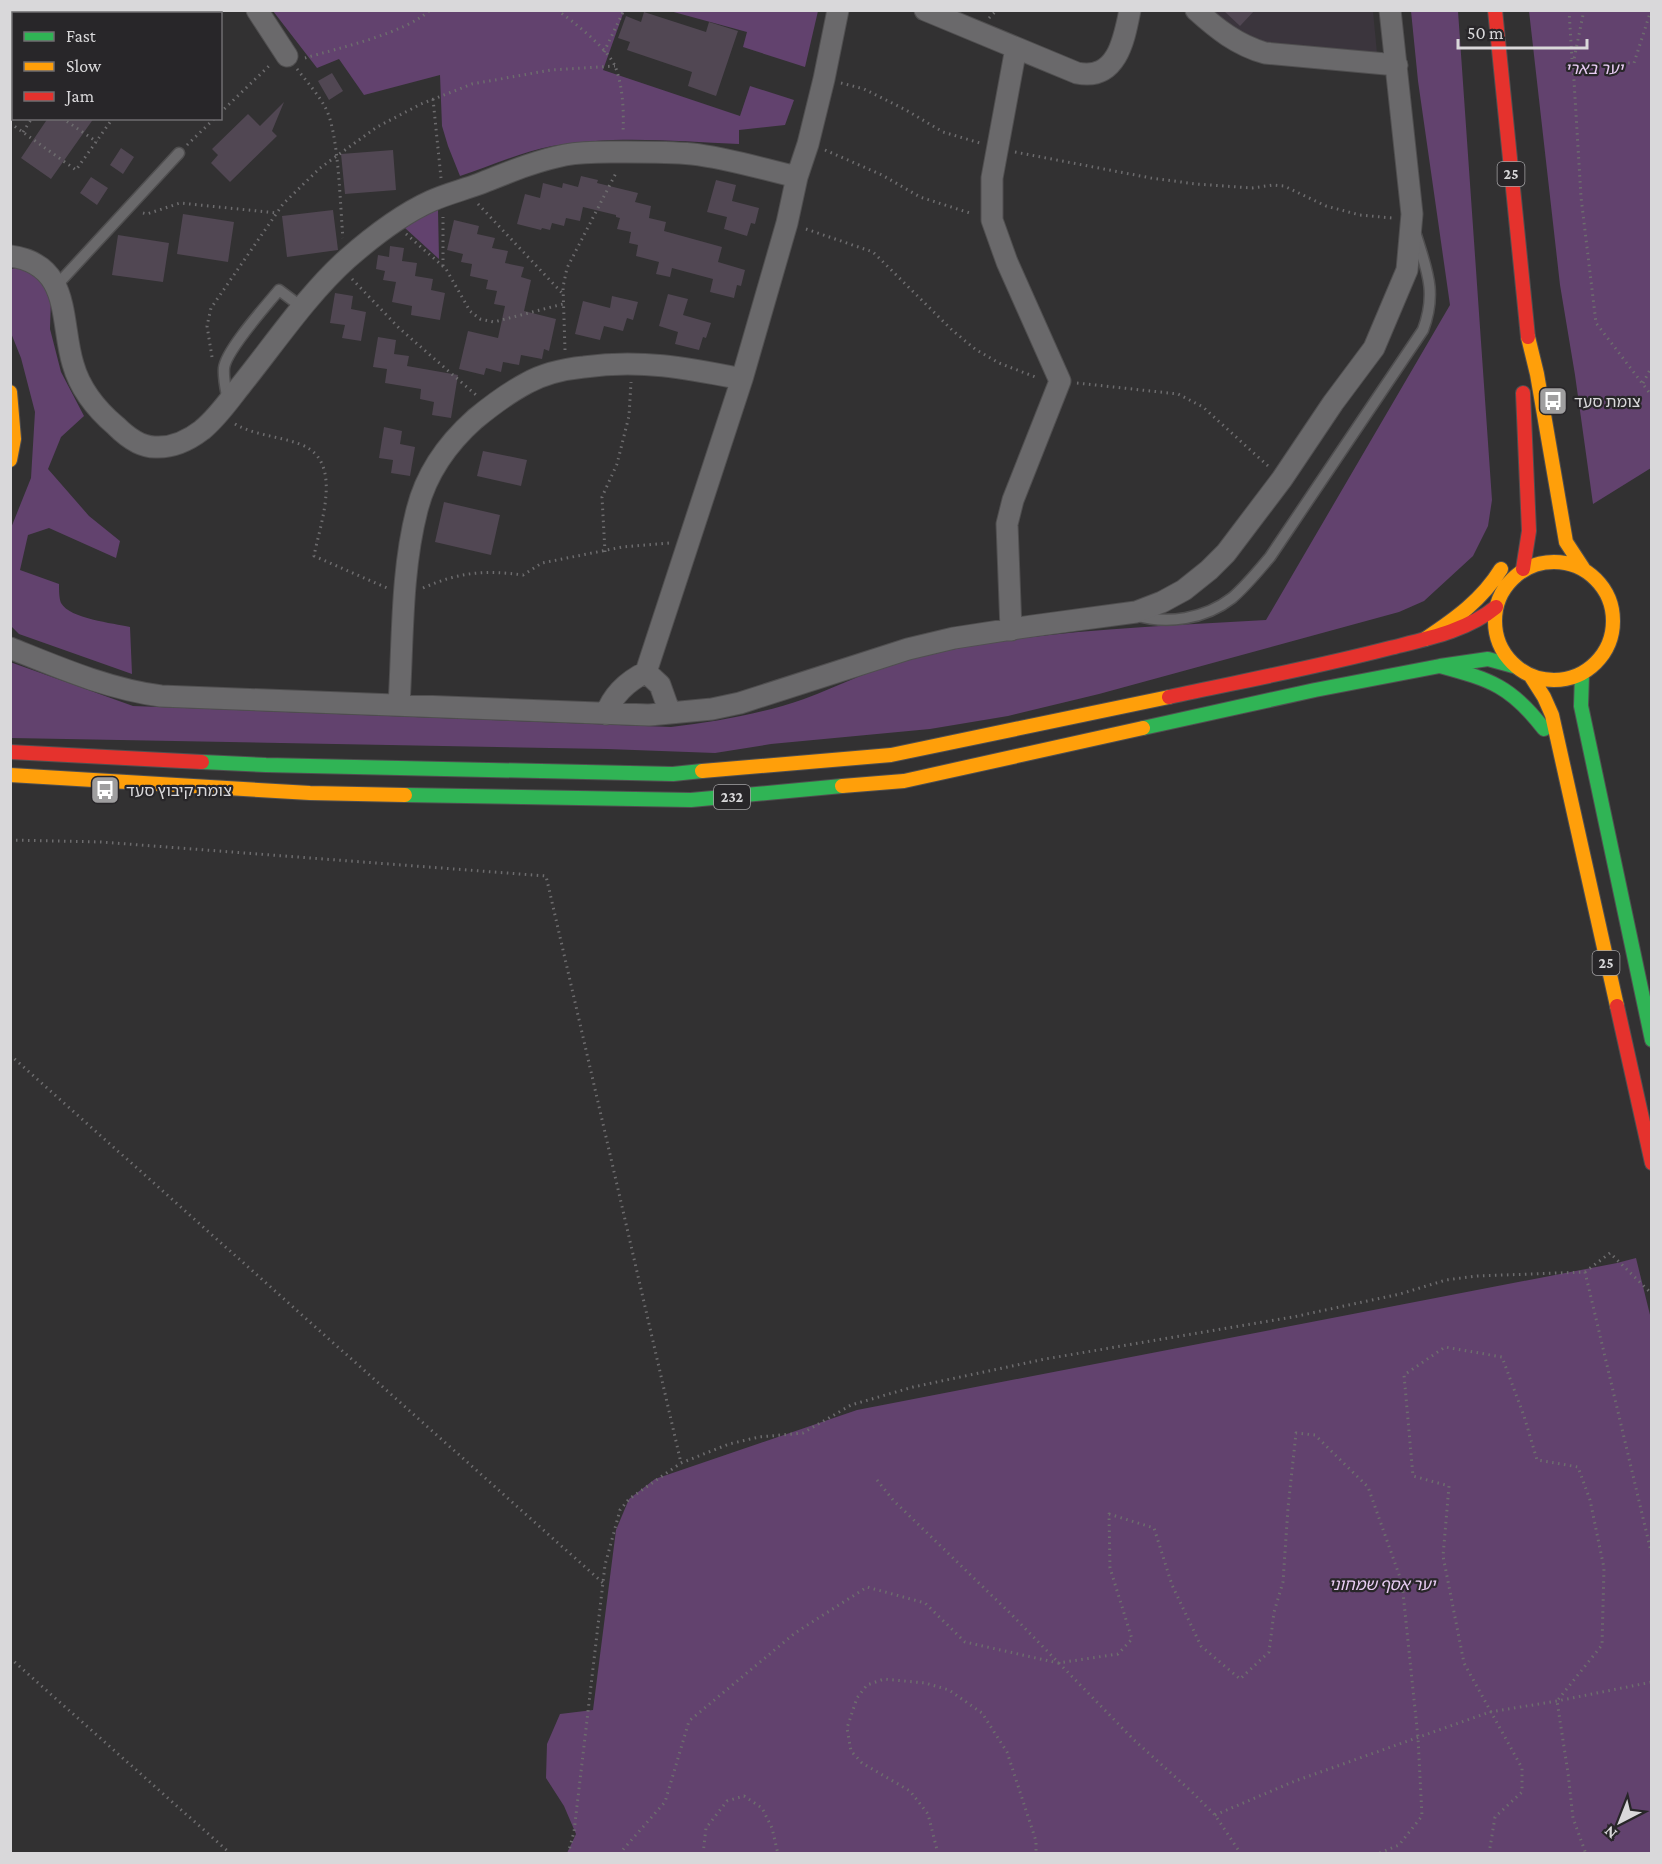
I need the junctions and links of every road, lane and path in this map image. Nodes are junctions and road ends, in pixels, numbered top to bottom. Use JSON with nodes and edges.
{"nodes":[{"id":1,"x":257,"y":10,"type":"edge"},
{"id":2,"x":430,"y":10,"type":"edge"},
{"id":3,"x":557,"y":10,"type":"edge"},
{"id":4,"x":624,"y":10,"type":"edge"},
{"id":5,"x":838,"y":10,"type":"edge"},
{"id":6,"x":925,"y":10,"type":"edge"},
{"id":7,"x":1130,"y":10,"type":"edge"},
{"id":8,"x":1196,"y":10,"type":"edge"},
{"id":9,"x":1390,"y":10,"type":"edge"},
{"id":10,"x":1495,"y":10,"type":"edge"},
{"id":11,"x":1569,"y":10,"type":"edge"},
{"id":12,"x":1584,"y":10,"type":"edge"},
{"id":13,"x":1651,"y":10,"type":"edge"},
{"id":14,"x":1016,"y":48,"type":"junction"},
{"id":15,"x":604,"y":52,"type":"junction"},
{"id":16,"x":288,"y":57,"type":"junction"},
{"id":17,"x":1573,"y":64,"type":"junction"},
{"id":18,"x":1397,"y":65,"type":"junction"},
{"id":19,"x":615,"y":66,"type":"junction"},
{"id":20,"x":824,"y":79,"type":"junction"},
{"id":21,"x":433,"y":99,"type":"junction"},
{"id":22,"x":222,"y":111,"type":"edge"},
{"id":23,"x":31,"y":120,"type":"edge"},
{"id":24,"x":65,"y":120,"type":"edge"},
{"id":25,"x":112,"y":120,"type":"edge"},
{"id":26,"x":213,"y":120,"type":"edge"},
{"id":27,"x":10,"y":123,"type":"edge"},
{"id":28,"x":23,"y":132,"type":"junction"},
{"id":29,"x":97,"y":142,"type":"junction"},
{"id":30,"x":808,"y":144,"type":"junction"},
{"id":31,"x":997,"y":149,"type":"junction"},
{"id":32,"x":622,"y":152,"type":"junction"},
{"id":33,"x":179,"y":153,"type":"joint"},
{"id":34,"x":336,"y":156,"type":"junction"},
{"id":35,"x":797,"y":177,"type":"junction"},
{"id":36,"x":465,"y":189,"type":"junction"},
{"id":37,"x":443,"y":197,"type":"junction"},
{"id":38,"x":126,"y":210,"type":"junction"},
{"id":39,"x":277,"y":213,"type":"junction"},
{"id":40,"x":992,"y":220,"type":"junction"},
{"id":41,"x":1412,"y":220,"type":"junction"},
{"id":42,"x":393,"y":224,"type":"junction"},
{"id":43,"x":10,"y":256,"type":"edge"},
{"id":44,"x":343,"y":264,"type":"junction"},
{"id":45,"x":443,"y":266,"type":"junction"},
{"id":46,"x":56,"y":286,"type":"junction"},
{"id":47,"x":563,"y":294,"type":"junction"},
{"id":48,"x":564,"y":303,"type":"junction"},
{"id":49,"x":304,"y":308,"type":"junction"},
{"id":50,"x":1528,"y":338,"type":"junction"},
{"id":51,"x":632,"y":362,"type":"junction"},
{"id":52,"x":213,"y":363,"type":"dead end"},
{"id":53,"x":1652,"y":366,"type":"edge"},
{"id":54,"x":564,"y":369,"type":"junction"},
{"id":55,"x":742,"y":379,"type":"junction"},
{"id":56,"x":1643,"y":383,"type":"junction"},
{"id":57,"x":10,"y":392,"type":"edge"},
{"id":58,"x":1652,"y":396,"type":"edge"},
{"id":59,"x":228,"y":401,"type":"junction"},
{"id":60,"x":490,"y":407,"type":"junction"},
{"id":61,"x":10,"y":460,"type":"edge"},
{"id":62,"x":1526,"y":472,"type":"junction"},
{"id":63,"x":1513,"y":544,"type":"dead end"},
{"id":64,"x":605,"y":552,"type":"dead end"},
{"id":65,"x":1506,"y":560,"type":"dead end"},
{"id":66,"x":1583,"y":568,"type":"junction"},
{"id":67,"x":1523,"y":569,"type":"junction"},
{"id":68,"x":1496,"y":607,"type":"junction"},
{"id":69,"x":1129,"y":613,"type":"junction"},
{"id":70,"x":1011,"y":630,"type":"junction"},
{"id":71,"x":1425,"y":639,"type":"junction"},
{"id":72,"x":10,"y":648,"type":"edge"},
{"id":73,"x":1440,"y":666,"type":"junction"},
{"id":74,"x":1517,"y":667,"type":"junction"},
{"id":75,"x":646,"y":672,"type":"junction"},
{"id":76,"x":1582,"y":674,"type":"junction"},
{"id":77,"x":1530,"y":675,"type":"junction"},
{"id":78,"x":399,"y":705,"type":"junction"},
{"id":79,"x":670,"y":713,"type":"junction"},
{"id":80,"x":606,"y":714,"type":"junction"},
{"id":81,"x":10,"y":752,"type":"edge"},
{"id":82,"x":1563,"y":763,"type":"junction"},
{"id":83,"x":10,"y":775,"type":"edge"},
{"id":84,"x":10,"y":840,"type":"edge"},
{"id":85,"x":1652,"y":1040,"type":"edge"},
{"id":86,"x":10,"y":1055,"type":"edge"},
{"id":87,"x":1652,"y":1163,"type":"edge"},
{"id":88,"x":1585,"y":1272,"type":"junction"},
{"id":89,"x":1652,"y":1294,"type":"edge"},
{"id":90,"x":681,"y":1463,"type":"junction"},
{"id":91,"x":877,"y":1480,"type":"dead end"},
{"id":92,"x":1652,"y":1556,"type":"edge"},
{"id":93,"x":603,"y":1583,"type":"junction"},
{"id":94,"x":10,"y":1658,"type":"edge"},
{"id":95,"x":1058,"y":1662,"type":"junction"},
{"id":96,"x":1652,"y":1682,"type":"edge"},
{"id":97,"x":1557,"y":1701,"type":"junction"},
{"id":98,"x":1490,"y":1712,"type":"junction"},
{"id":99,"x":1418,"y":1738,"type":"junction"},
{"id":100,"x":1215,"y":1815,"type":"junction"},
{"id":101,"x":231,"y":1854,"type":"edge"},
{"id":102,"x":568,"y":1854,"type":"edge"},
{"id":103,"x":619,"y":1854,"type":"edge"},
{"id":104,"x":703,"y":1854,"type":"edge"},
{"id":105,"x":778,"y":1854,"type":"edge"},
{"id":106,"x":938,"y":1854,"type":"edge"},
{"id":107,"x":1035,"y":1854,"type":"edge"},
{"id":108,"x":1241,"y":1854,"type":"edge"},
{"id":109,"x":1377,"y":1854,"type":"edge"},
{"id":110,"x":1489,"y":1854,"type":"edge"},
{"id":111,"x":1586,"y":1854,"type":"edge"}],
"edges":[{"from":1,"to":16,"type":"street"},
{"from":2,"to":16,"type":"path"},
{"from":3,"to":15,"type":"path"},
{"from":4,"to":15,"type":"path"},
{"from":5,"to":20,"type":"street"},
{"from":6,"to":14,"type":"street"},
{"from":7,"to":14,"type":"street"},
{"from":8,"to":18,"type":"street"},
{"from":9,"to":18,"type":"street"},
{"from":10,"to":50,"type":"main road","number":"25"},
{"from":11,"to":17,"type":"path"},
{"from":12,"to":17,"type":"path"},
{"from":13,"to":17,"type":"path"},
{"from":14,"to":31,"type":"street"},
{"from":15,"to":19,"type":"path"},
{"from":16,"to":22,"type":"path"},
{"from":16,"to":34,"type":"path"},
{"from":17,"to":56,"type":"path"},
{"from":18,"to":41,"type":"street"},
{"from":19,"to":21,"type":"path"},
{"from":19,"to":32,"type":"path"},
{"from":20,"to":30,"type":"street"},
{"from":20,"to":31,"type":"path"},
{"from":21,"to":34,"type":"path"},
{"from":21,"to":37,"type":"path"},
{"from":23,"to":28,"type":"path"},
{"from":24,"to":29,"type":"path"},
{"from":25,"to":29,"type":"path"},
{"from":26,"to":33,"type":"path"},
{"from":27,"to":28,"type":"path"},
{"from":28,"to":29,"type":"path"},
{"from":30,"to":35,"type":"street"},
{"from":30,"to":40,"type":"path"},
{"from":31,"to":40,"type":"street"},
{"from":31,"to":41,"type":"path"},
{"from":32,"to":35,"type":"street"},
{"from":32,"to":36,"type":"street"},
{"from":32,"to":47,"type":"path"},
{"from":33,"to":38,"type":"lane"},
{"from":34,"to":39,"type":"path"},
{"from":34,"to":44,"type":"path"},
{"from":35,"to":55,"type":"street"},
{"from":36,"to":37,"type":"street"},
{"from":36,"to":47,"type":"path"},
{"from":37,"to":42,"type":"street"},
{"from":37,"to":45,"type":"path"},
{"from":38,"to":39,"type":"path"},
{"from":38,"to":46,"type":"lane"},
{"from":39,"to":52,"type":"path"},
{"from":40,"to":70,"type":"street"},
{"from":41,"to":69,"type":"street"},
{"from":41,"to":69,"type":"lane"},
{"from":42,"to":44,"type":"street"},
{"from":42,"to":45,"type":"path"},
{"from":43,"to":46,"type":"street"},
{"from":44,"to":49,"type":"street"},
{"from":44,"to":60,"type":"path"},
{"from":45,"to":48,"type":"path"},
{"from":46,"to":59,"type":"street"},
{"from":47,"to":48,"type":"path"},
{"from":48,"to":54,"type":"path"},
{"from":49,"to":59,"type":"street"},
{"from":49,"to":59,"type":"lane"},
{"from":50,"to":62,"type":"main road","number":"25"},
{"from":50,"to":66,"type":"main road","number":"25"},
{"from":51,"to":54,"type":"street"},
{"from":51,"to":55,"type":"street"},
{"from":51,"to":64,"type":"path"},
{"from":53,"to":56,"type":"path"},
{"from":54,"to":60,"type":"street"},
{"from":55,"to":75,"type":"street"},
{"from":56,"to":58,"type":"path"},
{"from":57,"to":61,"type":"main road"},
{"from":60,"to":78,"type":"street"},
{"from":62,"to":63,"type":"main road"},
{"from":62,"to":67,"type":"main road","number":"25"},
{"from":65,"to":71,"type":"main road"},
{"from":66,"to":67,"type":"main road"},
{"from":66,"to":76,"type":"main road","number":"25"},
{"from":67,"to":68,"type":"main road"},
{"from":68,"to":71,"type":"main road","number":"232"},
{"from":68,"to":74,"type":"main road","number":"25"},
{"from":69,"to":70,"type":"street"},
{"from":70,"to":79,"type":"street"},
{"from":71,"to":81,"type":"main road","number":"232"},
{"from":72,"to":78,"type":"street"},
{"from":73,"to":74,"type":"main road","number":"232"},
{"from":73,"to":82,"type":"main road"},
{"from":73,"to":83,"type":"main road","number":"232"},
{"from":74,"to":77,"type":"main road","number":"25"},
{"from":75,"to":79,"type":"street"},
{"from":75,"to":80,"type":"street"},
{"from":76,"to":77,"type":"main road","number":"25"},
{"from":76,"to":85,"type":"main road","number":"25"},
{"from":77,"to":82,"type":"main road","number":"25"},
{"from":78,"to":80,"type":"street"},
{"from":79,"to":80,"type":"street"},
{"from":82,"to":87,"type":"main road","number":"25"},
{"from":84,"to":90,"type":"path"},
{"from":86,"to":93,"type":"path"},
{"from":88,"to":89,"type":"path"},
{"from":88,"to":90,"type":"path"},
{"from":88,"to":92,"type":"path"},
{"from":90,"to":93,"type":"path"},
{"from":91,"to":95,"type":"path"},
{"from":93,"to":102,"type":"path"},
{"from":94,"to":101,"type":"path"},
{"from":95,"to":99,"type":"path"},
{"from":95,"to":100,"type":"path"},
{"from":95,"to":103,"type":"path"},
{"from":96,"to":97,"type":"path"},
{"from":97,"to":98,"type":"path"},
{"from":97,"to":98,"type":"path"},
{"from":97,"to":111,"type":"path"},
{"from":98,"to":99,"type":"path"},
{"from":98,"to":110,"type":"path"},
{"from":99,"to":100,"type":"path"},
{"from":99,"to":109,"type":"path"},
{"from":100,"to":108,"type":"path"},
{"from":104,"to":105,"type":"path"},
{"from":106,"to":107,"type":"path"}]}
